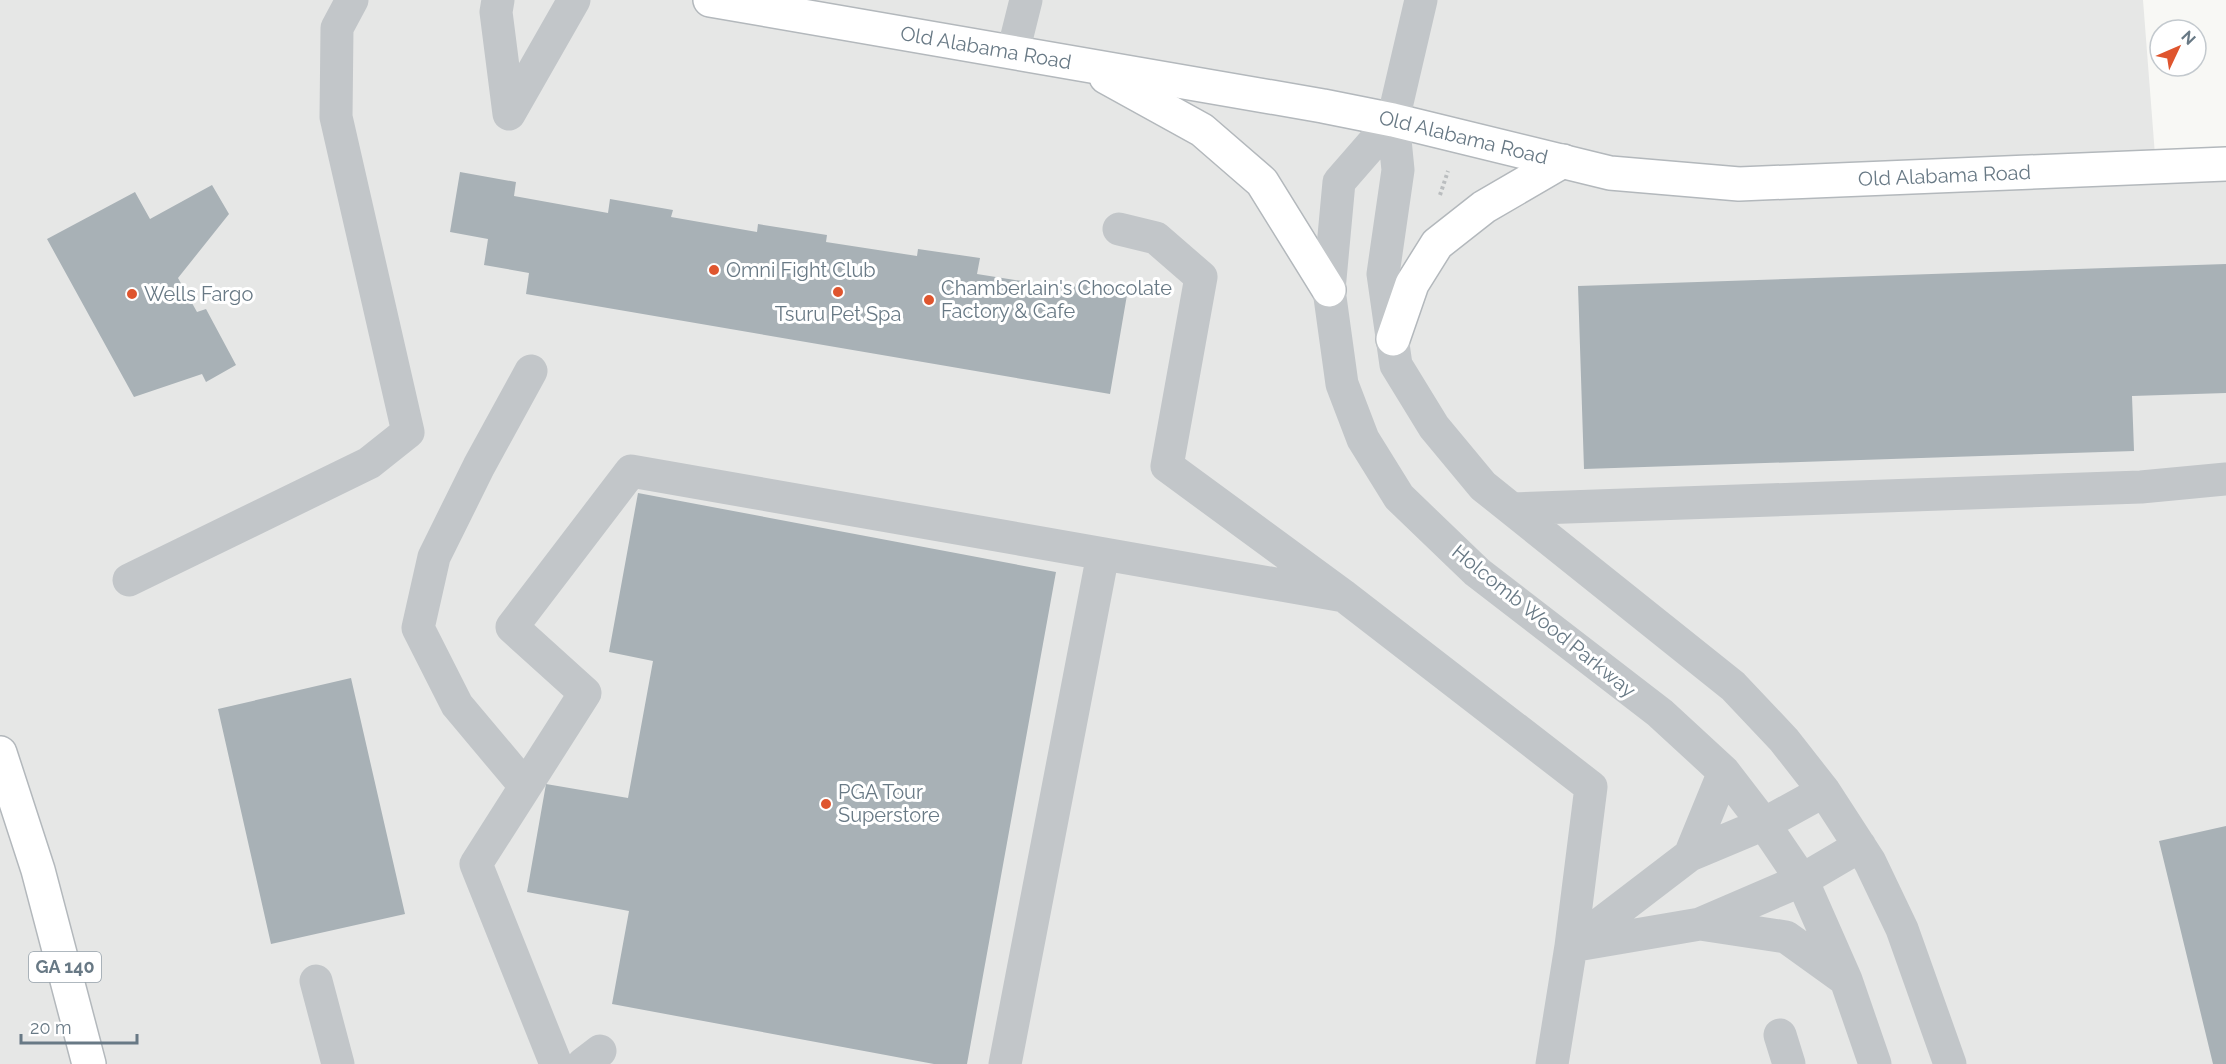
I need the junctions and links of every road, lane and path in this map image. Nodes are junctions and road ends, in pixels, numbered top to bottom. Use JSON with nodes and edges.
{"nodes":[{"id":1,"x":352,"y":0,"type":"edge"},
{"id":2,"x":498,"y":0,"type":"edge"},
{"id":3,"x":574,"y":0,"type":"edge"},
{"id":4,"x":710,"y":0,"type":"edge"},
{"id":5,"x":1026,"y":0,"type":"edge"},
{"id":6,"x":1421,"y":0,"type":"edge"},
{"id":7,"x":822,"y":10,"type":"edge"},
{"id":8,"x":1013,"y":52,"type":"junction"},
{"id":9,"x":1084,"y":64,"type":"junction"},
{"id":10,"x":1393,"y":120,"type":"junction"},
{"id":11,"x":1563,"y":161,"type":"junction"},
{"id":12,"x":2226,"y":164,"type":"edge"},
{"id":13,"x":1449,"y":171,"type":"dead end"},
{"id":14,"x":1438,"y":198,"type":"dead end"},
{"id":15,"x":1119,"y":229,"type":"dead end"},
{"id":16,"x":1329,"y":290,"type":"junction"},
{"id":17,"x":1393,"y":339,"type":"junction"},
{"id":18,"x":531,"y":372,"type":"dead end"},
{"id":19,"x":2226,"y":479,"type":"edge"},
{"id":20,"x":1512,"y":509,"type":"junction"},
{"id":21,"x":1103,"y":554,"type":"junction"},
{"id":22,"x":129,"y":580,"type":"dead end"},
{"id":23,"x":1344,"y":596,"type":"junction"},
{"id":24,"x":0,"y":753,"type":"edge"},
{"id":25,"x":1724,"y":772,"type":"junction"},
{"id":26,"x":525,"y":786,"type":"junction"},
{"id":27,"x":1824,"y":791,"type":"junction"},
{"id":28,"x":11,"y":822,"type":"edge"},
{"id":29,"x":1764,"y":824,"type":"junction"},
{"id":30,"x":1860,"y":846,"type":"junction"},
{"id":31,"x":1690,"y":855,"type":"junction"},
{"id":32,"x":1803,"y":880,"type":"junction"},
{"id":33,"x":1700,"y":924,"type":"junction"},
{"id":34,"x":1571,"y":946,"type":"junction"},
{"id":35,"x":1846,"y":980,"type":"junction"},
{"id":36,"x":316,"y":981,"type":"dead end"},
{"id":37,"x":89,"y":1064,"type":"edge"},
{"id":38,"x":338,"y":1064,"type":"edge"},
{"id":39,"x":556,"y":1064,"type":"edge"},
{"id":40,"x":1005,"y":1064,"type":"edge"},
{"id":41,"x":1552,"y":1064,"type":"edge"},
{"id":42,"x":1875,"y":1064,"type":"edge"},
{"id":43,"x":1950,"y":1064,"type":"edge"}],
"edges":[{"from":1,"to":22,"type":"street"},
{"from":2,"to":3,"type":"street"},
{"from":4,"to":7,"type":"main road","name":"Old Alabama Road"},
{"from":5,"to":8,"type":"street"},
{"from":6,"to":10,"type":"street","name":"Holcomb Wood Parkway"},
{"from":7,"to":8,"type":"main road","name":"Old Alabama Road"},
{"from":8,"to":9,"type":"main road","name":"Old Alabama Road"},
{"from":9,"to":10,"type":"main road","name":"Old Alabama Road"},
{"from":9,"to":16,"type":"main road"},
{"from":10,"to":11,"type":"main road","name":"Old Alabama Road"},
{"from":10,"to":16,"type":"street","name":"Holcomb Wood Parkway"},
{"from":10,"to":17,"type":"street","name":"Holcomb Wood Parkway"},
{"from":11,"to":12,"type":"main road","name":"Old Alabama Road"},
{"from":11,"to":17,"type":"main road"},
{"from":13,"to":14,"type":"path"},
{"from":15,"to":23,"type":"street"},
{"from":16,"to":25,"type":"street","name":"Holcomb Wood Parkway"},
{"from":17,"to":20,"type":"street","name":"Holcomb Wood Parkway"},
{"from":18,"to":26,"type":"street"},
{"from":19,"to":20,"type":"street"},
{"from":20,"to":27,"type":"street","name":"Holcomb Wood Parkway"},
{"from":21,"to":23,"type":"street"},
{"from":21,"to":26,"type":"street"},
{"from":21,"to":40,"type":"street"},
{"from":23,"to":34,"type":"street"},
{"from":24,"to":28,"type":"main road","number":"GA 140"},
{"from":25,"to":29,"type":"street","name":"Holcomb Wood Parkway"},
{"from":25,"to":31,"type":"street"},
{"from":26,"to":39,"type":"street"},
{"from":27,"to":29,"type":"street"},
{"from":27,"to":30,"type":"street","name":"Holcomb Wood Parkway"},
{"from":28,"to":37,"type":"main road","number":"GA 140"},
{"from":29,"to":31,"type":"street"},
{"from":29,"to":32,"type":"street","name":"Holcomb Wood Parkway"},
{"from":30,"to":32,"type":"street"},
{"from":30,"to":43,"type":"street","name":"Holcomb Wood Parkway"},
{"from":31,"to":34,"type":"street"},
{"from":32,"to":33,"type":"street"},
{"from":32,"to":35,"type":"street","name":"Holcomb Wood Parkway"},
{"from":33,"to":34,"type":"street"},
{"from":33,"to":35,"type":"street"},
{"from":34,"to":41,"type":"street"},
{"from":35,"to":42,"type":"street","name":"Holcomb Wood Parkway"},
{"from":36,"to":38,"type":"street"}]}
